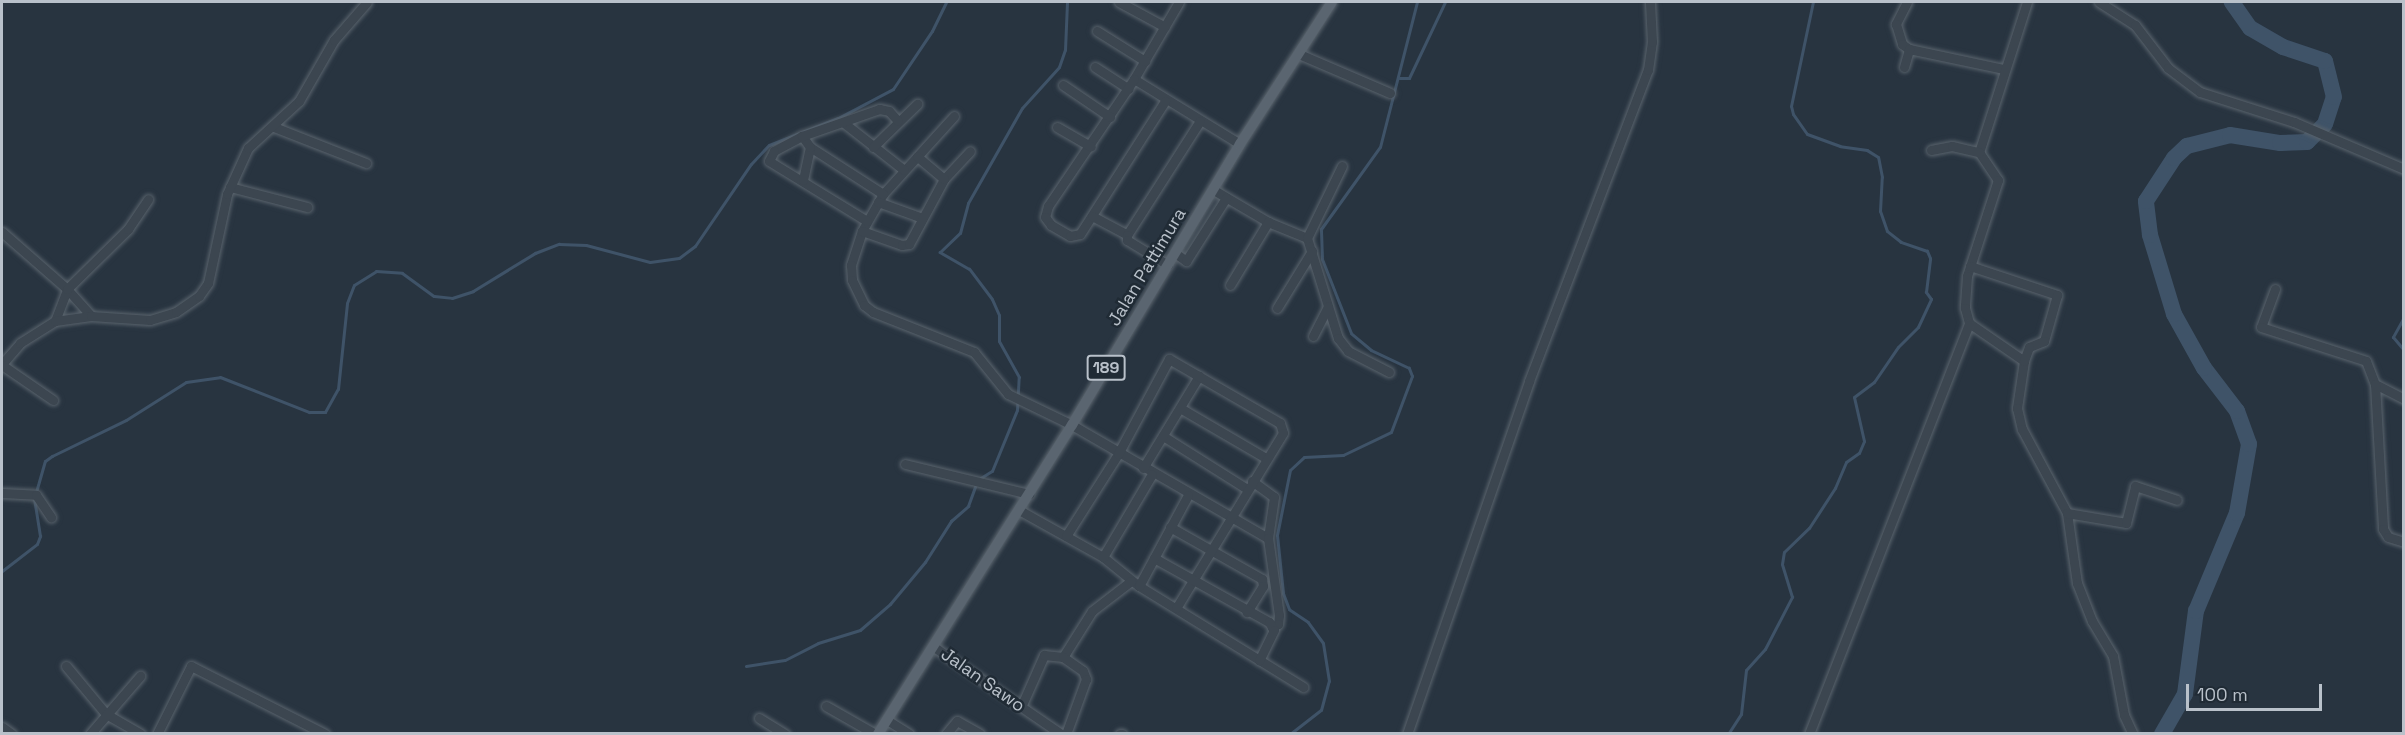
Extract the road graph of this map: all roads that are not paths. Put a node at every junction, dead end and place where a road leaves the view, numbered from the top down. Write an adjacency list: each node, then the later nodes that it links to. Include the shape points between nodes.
1 (367, 2): 28 (street, via 334,40 299,101)
2 (1119, 2): 9 (street)
3 (1179, 2): 9 (street)
4 (1332, 2): 12 (main road, Jalan Pattimura / 189)
5 (1650, 2): 132 (street, via 1652,42 1648,70 1529,381)
6 (1907, 2): 11 (street, via 1896,24 1902,44)
7 (2027, 2): 16 (street)
8 (2099, 2): 41 (street, via 2135,26 2182,81 2200,92 2294,122)
9 (1165, 27): 13 (street)
10 (1097, 31): 13 (street)
11 (1909, 49): 15 (street); 16 (street)
12 (1299, 54): 20 (street); 31 (main road, Jalan Pattimura / 189)
13 (1145, 61): 17 (street)
14 (1095, 67): 19 (street)
15 (1904, 67)
16 (2003, 69): 37 (street)
17 (1134, 80): 19 (street); 21 (street)
18 (1063, 85): 24 (street)
19 (1129, 89): 24 (street)
20 (1390, 93)
21 (1165, 101): 26 (street); 51 (street)
22 (918, 104): 25 (street)
23 (954, 116): 38 (street)
24 (1110, 117): 34 (street)
25 (898, 121): 27 (street, via 889,111 879,109); 33 (street)
26 (1200, 121): 31 (street); 57 (street)
27 (844, 123): 30 (street); 33 (street)
28 (274, 127): 39 (street); 45 (street, via 255,137)
29 (1056, 127): 34 (street)
30 (802, 136): 32 (street); 44 (street, via 768,158)
31 (1240, 144): 46 (main road, Jalan Pattimura / 189)
32 (810, 147): 44 (street); 47 (street)
33 (873, 147): 42 (street)
34 (1091, 147): 51 (street, via 1048,206 1045,217 1075,237)
35 (1936, 149): 37 (street, via 1952,147)
36 (970, 151): 43 (street)
37 (1979, 152): 62 (street, via 1998,180)
38 (917, 156): 42 (street); 43 (street)
39 (366, 163)
40 (1342, 166): 58 (street)
41 (2403, 169)
42 (904, 170): 47 (street)
43 (944, 179): 52 (street)
44 (803, 180): 53 (street)
45 (230, 187): 50 (street); 68 (street, via 208,283 199,296 164,318 125,321)
46 (1212, 189): 48 (street); 60 (main road, Jalan Pattimura / 189)
47 (881, 198): 52 (street); 53 (street)
48 (1226, 198): 54 (street); 60 (street, via 1186,261)
49 (148, 199): 64 (street, via 128,229)
50 (307, 207)
51 (1092, 216): 57 (street)
52 (920, 217): 55 (street, via 906,246)
53 (867, 221): 55 (street)
54 (1268, 222): 58 (street); 63 (street)
55 (862, 231): 80 (street, via 850,265 852,280 864,304 873,312 974,352 1008,394)
56 (2, 232): 64 (street)
57 (1127, 235): 61 (street, via 1128,240)
58 (1307, 238): 59 (street)
59 (1312, 251): 66 (street); 67 (street)
60 (1175, 253): 61 (main road, Jalan Pattimura / 189)
61 (1168, 265): 80 (main road, Jalan Pattimura / 189)
62 (1970, 266): 70 (street, via 1964,295); 72 (street, via 2058,295 2044,341 2029,347)
63 (1230, 285)
64 (67, 289): 68 (street); 69 (street)
65 (2275, 289): 76 (street, via 2260,327 2366,362)
66 (1328, 307): 71 (street); 74 (street, via 1343,345)
67 (1277, 309)
68 (91, 316): 69 (street)
69 (56, 321): 73 (street, via 20,343)
70 (1969, 323): 72 (street); 133 (street)
71 (1313, 336)
72 (2024, 361): 93 (street, via 2019,419 2040,467)
73 (2, 364): 78 (street)
74 (1389, 372)
75 (1199, 376): 79 (street); 82 (street, via 1167,360); 83 (street, via 1283,426 1283,433)
76 (2375, 384): 77 (street); 99 (street, via 2383,529 2388,537)
77 (2403, 399)
78 (53, 400)
79 (1180, 408): 81 (street); 83 (street)
80 (1072, 425): 82 (street); 89 (main road, Jalan Pattimura / 189)
81 (1163, 436): 85 (street); 87 (street)
82 (1118, 454): 85 (street); 97 (street)
83 (1266, 458): 87 (street)
84 (905, 464): 89 (street)
85 (1143, 468): 86 (street)
86 (1152, 474): 90 (street); 101 (street)
87 (1249, 485): 95 (street); 98 (street, via 1274,497)
88 (2, 493): 94 (street, via 36,495)
89 (1029, 494): 92 (main road, Jalan Pattimura / 189)
90 (1188, 495): 95 (street); 96 (street)
91 (2177, 500): 93 (street, via 2138,486 2131,492 2126,523)
92 (1019, 510): 97 (street); 108 (main road, Jalan Pattimura / 189)
93 (2067, 513): 134 (street, via 2077,583 2092,621 2113,656 2124,716)
94 (51, 517)
95 (1229, 518): 98 (street); 100 (street)
96 (1170, 526): 100 (street); 102 (street)
97 (1066, 536): 101 (street)
98 (1268, 538): 107 (street, via 1279,607 1278,624)
99 (2403, 542)
100 (1209, 549): 103 (street); 106 (street, via 1264,582)
101 (1103, 557): 104 (street)
102 (1154, 558): 103 (street); 104 (street)
103 (1191, 579): 105 (street); 106 (street)
104 (1135, 583): 105 (street); 109 (street, via 1092,612)
105 (1176, 608): 110 (street)
106 (1247, 612): 107 (street)
107 (1272, 627): 110 (street, via 1272,638)
108 (934, 647): 115 (street, Jalan Sawo); 118 (main road, Jalan Pattimura / 189)
109 (1063, 657): 115 (street, via 1044,655); 131 (street, via 1083,671 1086,679)
110 (1259, 661): 113 (street)
111 (66, 666): 116 (street)
112 (140, 676): 116 (street)
113 (1303, 687)
114 (826, 706): 126 (street)
115 (1021, 707): 130 (street, Jalan Sawo)
116 (106, 714): 121 (street); 122 (street)
117 (759, 718): 125 (street)
118 (887, 720): 126 (main road, Jalan Pattimura / 189); 127 (street)
119 (2, 727): 120 (street)
120 (11, 733)
121 (90, 734)
122 (141, 734)
123 (157, 734): 124 (street, via 191,666)
124 (325, 734)
125 (785, 734)
126 (877, 734)
127 (909, 734)
128 (946, 734): 129 (street, via 957,721)
129 (980, 734)
130 (1061, 734)
131 (1066, 734)
132 (1407, 734)
133 (1809, 734)
134 (2133, 734)

